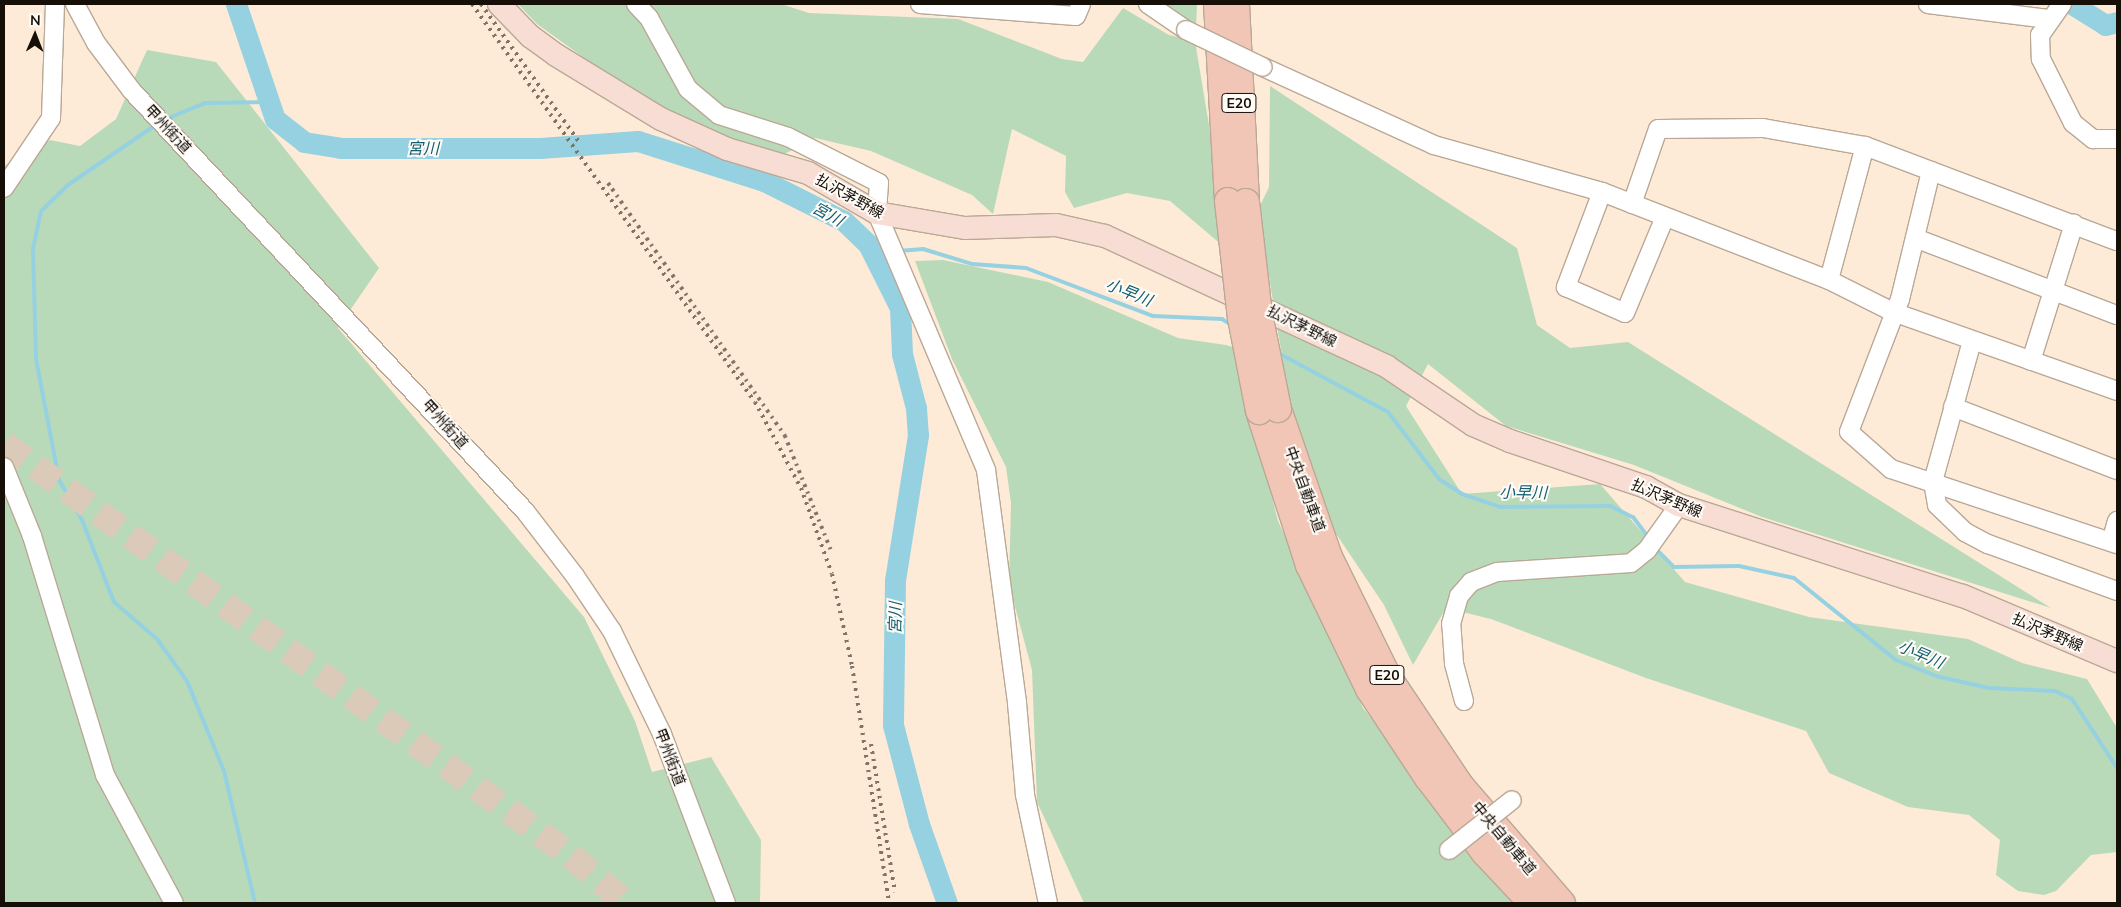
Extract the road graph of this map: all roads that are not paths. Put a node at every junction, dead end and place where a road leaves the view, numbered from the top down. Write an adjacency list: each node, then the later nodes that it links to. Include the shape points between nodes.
1 (55, 4): 17 (street, via 51,118)
2 (75, 4): 47 (street, 甲州街道, via 96,43 132,91 525,511 575,576 612,631 662,734)
3 (499, 4): 21 (main road, 払沢茅野線, via 550,50 661,119 727,150 808,173)
4 (636, 4): 21 (street, via 649,18 688,89 719,114 788,137 812,153 874,177 880,201)
5 (920, 4): 12 (street)
6 (1081, 4): 12 (street, via 1076,16)
7 (1148, 4): 18 (street, bridge, via 1186,30 1434,145)
8 (1217, 4): 19 (highway, 中央自動車道 / E20)
9 (1236, 4): 19 (highway, 中央自動車道 / E20)
10 (1928, 4): 13 (street)
11 (2062, 4): 13 (street)
12 (979, 6)
13 (2048, 19): 14 (street, via 2037,46 2073,123 2093,139)
14 (2117, 139)
15 (1865, 146): 16 (street); 20 (street, via 1763,128 1658,129); 26 (street)
16 (1931, 171): 23 (street); 24 (street)
17 (4, 188)
18 (1602, 192): 20 (street); 22 (street, via 1566,287 1625,313)
19 (1237, 201): 34 (highway, 中央自動車道 / E20, bridge, via 1258,314)
20 (1632, 204): 22 (street)
21 (877, 213): 38 (main road, 払沢茅野線, via 964,228 1056,225 1105,236 1386,366 1472,425 1646,487); 48 (street, via 986,470 1017,704 1025,795)
22 (1665, 216): 26 (street)
23 (2074, 224): 25 (street); 27 (street)
24 (1915, 238): 27 (street); 28 (street)
25 (2117, 240)
26 (1829, 280): 28 (street)
27 (2052, 290): 29 (street); 31 (street)
28 (1892, 312): 30 (street); 37 (street, via 1849,432 1884,465)
29 (2117, 315)
30 (1972, 341): 31 (street); 33 (street)
31 (2031, 361): 32 (street)
32 (2117, 391)
33 (1953, 407): 36 (street); 37 (street)
34 (1269, 410): 49 (highway, 中央自動車道 / E20, via 1309,565 1369,688 1428,778 1484,853); 50 (highway, 中央自動車道 / E20, via 1329,556 1388,677 1460,785)
35 (4, 467): 46 (street, via 32,536 105,775)
36 (2117, 470)
37 (1933, 482): 40 (street); 41 (street, via 1937,505 1965,532)
38 (1679, 505): 42 (main road, 払沢茅野線, via 1964,596); 43 (street, via 1652,544 1631,563 1497,572 1471,582 1459,596 1451,624 1454,663)
39 (2117, 521): 40 (street)
40 (2114, 543)
41 (2117, 591)
42 (2117, 661)
43 (1464, 701)
44 (1512, 800): 45 (street, bridge)
45 (1446, 853)
46 (174, 903)
47 (726, 903)
48 (1048, 903)
49 (1532, 903)
50 (1562, 903)

